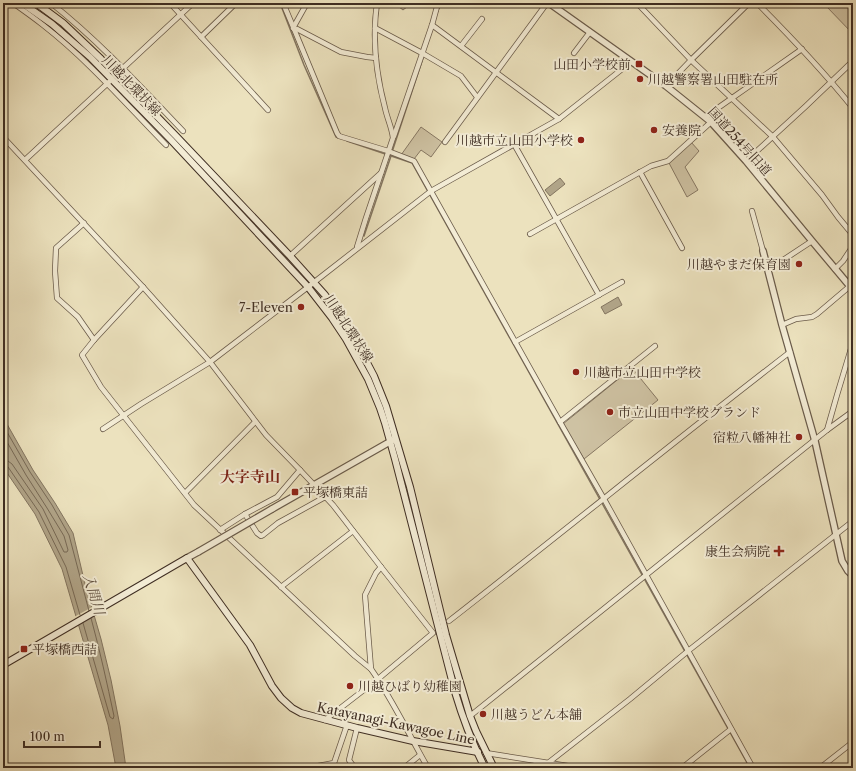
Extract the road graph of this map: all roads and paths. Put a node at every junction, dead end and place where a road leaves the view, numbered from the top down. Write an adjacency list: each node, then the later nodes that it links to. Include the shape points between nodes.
1 (13, 3): 34 (street, via 43,25)
2 (22, 3): 72 (main road, 川越北環状線, via 52,24 90,57)
3 (36, 3): 66 (main road, 川越北環状線, via 63,23 101,59)
4 (51, 3): 31 (street)
5 (170, 3): 16 (street)
6 (193, 3): 16 (street)
7 (236, 3): 22 (street)
8 (283, 3): 19 (street)
9 (306, 3): 19 (street)
10 (377, 3): 20 (street)
11 (438, 3): 18 (street)
12 (548, 3): 21 (street, 国道254号旧道); 32 (street)
13 (637, 3): 28 (street)
14 (750, 3): 28 (street)
15 (757, 3): 24 (street)
16 (181, 15): 22 (street); 31 (street)
17 (482, 19): 23 (street)
18 (432, 25): 23 (street); 25 (street)
19 (294, 28): 27 (street, via 341,52); 50 (street, via 339,136)
20 (375, 28): 25 (street); 27 (street)
21 (590, 32): 26 (street); 30 (street, 国道254号旧道)
22 (201, 37): 39 (street)
23 (460, 46): 32 (street)
24 (802, 49): 33 (street); 37 (street)
25 (422, 53): 36 (street, via 461,76); 46 (street)
26 (574, 53)
27 (376, 58): 46 (street)
28 (691, 60): 35 (street); 37 (street)
29 (853, 61): 33 (street)
30 (631, 62): 35 (street, 国道254号旧道); 41 (street)
31 (122, 69): 43 (street)
32 (495, 72): 36 (street); 41 (street)
33 (832, 81): 38 (street); 45 (street)
34 (108, 83): 49 (street); 51 (street)
35 (666, 86): 40 (street, 国道254号旧道)
36 (477, 97): 47 (street)
37 (732, 98): 40 (street); 45 (street)
38 (853, 108)
39 (268, 110)
40 (705, 117): 42 (street, 国道254号旧道)
41 (559, 119): 48 (street)
42 (711, 122): 52 (street, 国道254号旧道); 53 (street, via 668,161)
43 (182, 131)
44 (3, 136): 51 (street)
45 (773, 137): 52 (street); 60 (street)
46 (393, 138): 50 (street)
47 (445, 142)
48 (514, 144): 55 (street); 57 (street)
49 (166, 145)
50 (389, 153): 54 (street); 55 (street, via 414,161)
51 (25, 160): 58 (street)
52 (746, 161): 61 (street, 国道254号旧道)
53 (640, 172): 57 (street); 64 (street)
54 (381, 173): 63 (street); 66 (street)
55 (430, 191): 63 (street); 77 (street)
56 (752, 211): 65 (street)
57 (556, 220): 59 (street); 74 (street)
58 (84, 223): 71 (street); 76 (street, via 56,248 57,298 78,317)
59 (530, 234)
60 (853, 235)
61 (812, 241): 67 (street, 国道254号旧道); 68 (street)
62 (853, 246): 67 (street)
63 (357, 248): 69 (street)
64 (682, 248)
65 (763, 251): 68 (street)
66 (290, 256): 69 (main road, 川越北環状線)
67 (835, 269): 73 (street, 国道254号旧道)
68 (768, 270): 75 (street)
69 (314, 282): 72 (street); 88 (main road, 川越北環状線, via 333,306 362,352 380,388)
70 (622, 282): 74 (street)
71 (143, 287): 76 (street); 81 (street)
72 (308, 287): 81 (street); 89 (main road, 川越北環状線, via 346,339 368,378)
73 (851, 288): 75 (street, via 812,318 796,319)
74 (599, 295): 77 (street)
75 (782, 325): 80 (street)
76 (94, 340): 83 (street, via 82,355 101,387)
77 (515, 342): 85 (street)
78 (853, 342): 87 (street)
79 (655, 346): 85 (street)
80 (790, 352): 90 (street); 95 (street)
81 (210, 362): 83 (street); 84 (street)
82 (853, 411): 87 (street)
83 (124, 416): 86 (street); 93 (street)
84 (256, 422): 91 (street, via 275,446); 93 (street)
85 (560, 422): 95 (street)
86 (103, 429)
87 (827, 430): 90 (street)
88 (396, 438): 89 (street); 111 (main road, 川越北環状線, via 446,635)
89 (390, 441): 92 (street); 118 (main road, 川越北環状線, via 455,692)
90 (815, 441): 100 (street); 103 (street)
91 (300, 470): 92 (street); 96 (street, via 277,497)
92 (314, 485): 94 (street); 101 (street, bridge)
93 (184, 494): 98 (street)
94 (325, 497): 96 (street, via 278,523 261,536 257,534); 99 (street)
95 (604, 499): 103 (street); 106 (street)
96 (245, 514): 98 (street)
97 (853, 521): 100 (street)
98 (220, 530): 105 (street)
99 (353, 531): 102 (street); 105 (street)
100 (836, 534): 104 (street, via 842,561); 107 (street)
101 (187, 558): 108 (main road); 112 (main road, Katayanagi-Kawagoe Line, via 250,645 281,698 301,713)
102 (381, 567): 109 (street, via 365,595); 110 (street, via 433,634)
103 (646, 575): 107 (street); 111 (street)
104 (853, 576)
105 (281, 587): 109 (street)
106 (449, 622)
107 (688, 651): 115 (street); 122 (street)
108 (3, 665)
109 (371, 669): 110 (street)
110 (378, 679): 112 (street); 116 (street)
111 (470, 716): 119 (main road, 川越北環状線)
112 (325, 720): 113 (main road, Katayanagi-Kawagoe Line)
113 (347, 725): 114 (main road, Katayanagi-Kawagoe Line); 123 (street, via 334,763)
114 (357, 728): 116 (main road, Katayanagi-Kawagoe Line); 124 (street, via 348,760)
115 (731, 729): 131 (street); 132 (street)
116 (413, 741): 118 (main road, Katayanagi-Kawagoe Line); 120 (street)
117 (853, 742): 133 (street)
118 (477, 752): 119 (main road, Katayanagi-Kawagoe Line); 127 (main road, 川越北環状線)
119 (486, 753): 121 (street); 128 (main road, 川越北環状線)
120 (420, 755): 125 (street); 126 (street)
121 (536, 762): 122 (street); 129 (street)
122 (548, 763): 130 (street)
123 (317, 768)
124 (353, 768)
125 (404, 768)
126 (428, 768)
127 (485, 768)
128 (494, 768)
129 (541, 768)
130 (581, 768)
131 (682, 768)
132 (753, 768)
133 (820, 768)

